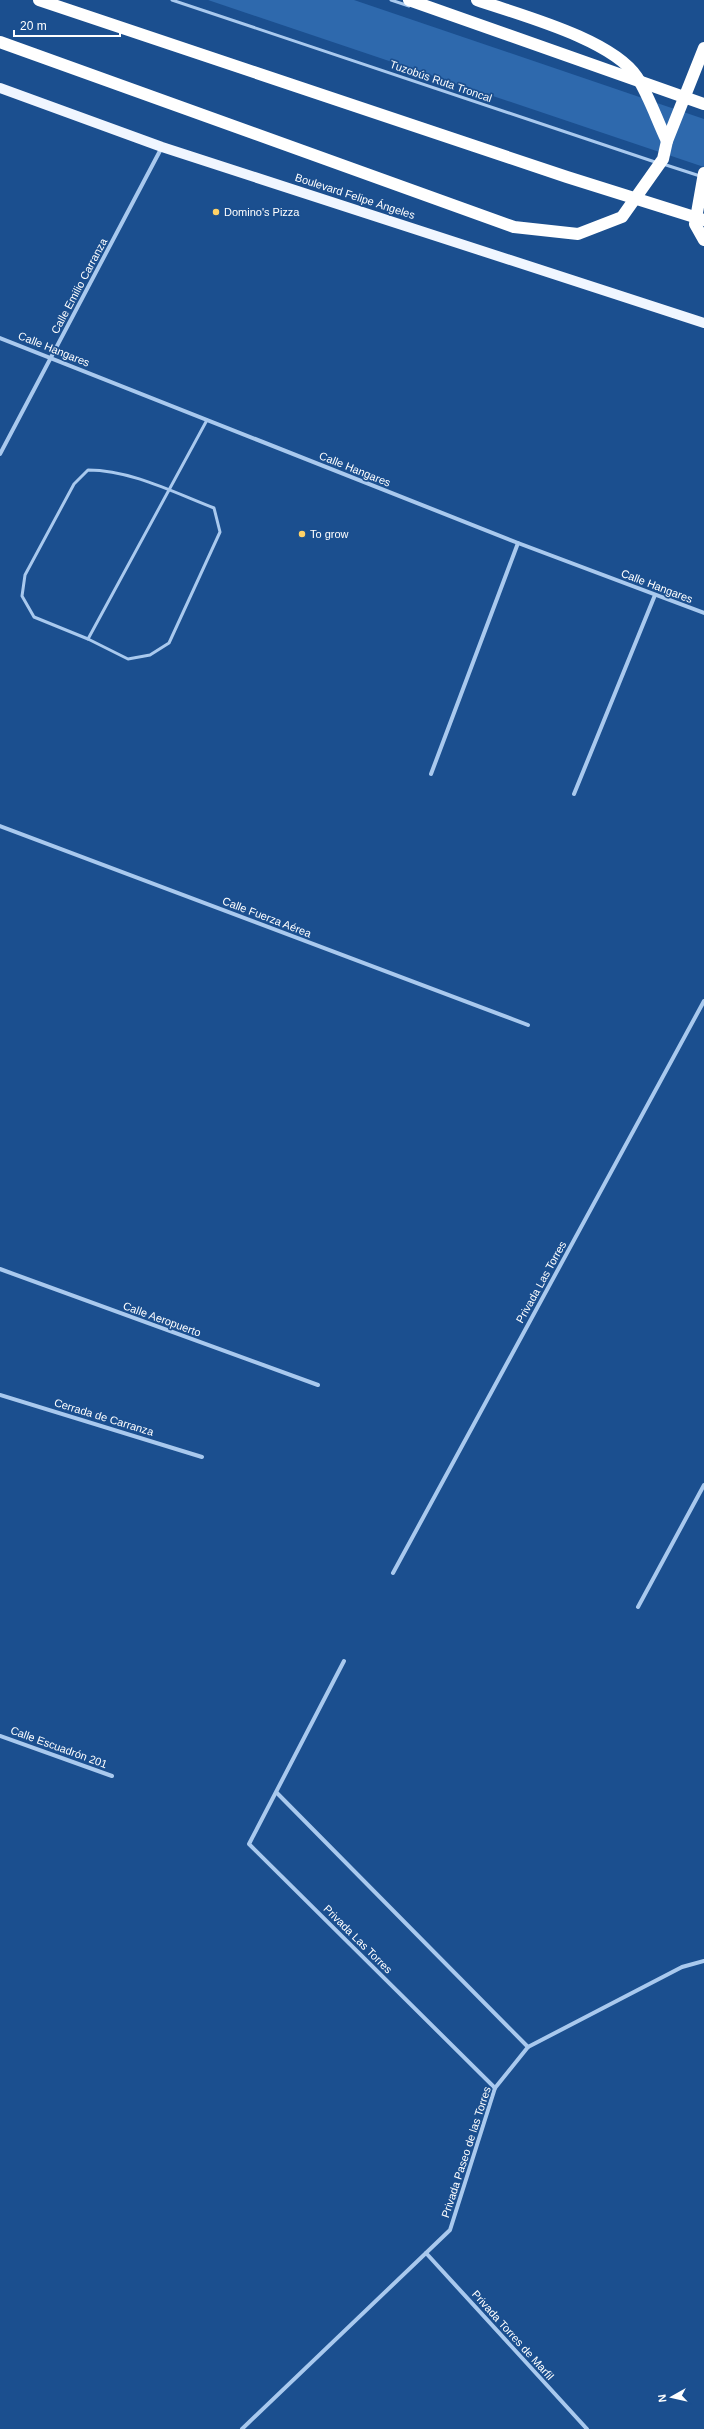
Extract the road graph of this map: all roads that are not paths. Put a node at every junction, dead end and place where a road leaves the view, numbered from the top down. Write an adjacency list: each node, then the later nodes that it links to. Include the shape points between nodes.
1 (39, 0): 16 (highway, via 567,177)
2 (172, 0): 15 (lane, Tuzobús Ruta Troncal)
3 (391, 0): 5 (lane)
4 (477, 0): 12 (highway, bridge, via 565,32 615,54 637,77)
5 (411, 4): 10 (highway)
6 (488, 33): 11 (lane)
7 (0, 42): 12 (highway, bridge, via 514,227 578,234 622,217 663,159)
8 (704, 48): 12 (highway, bridge)
9 (0, 88): 13 (main road, Boulevard Felipe Ángeles)
10 (704, 104)
11 (704, 107)
12 (667, 141)
13 (162, 147): 18 (main road, Boulevard Felipe Ángeles); 20 (street, Calle Emilio Carranza)
14 (704, 172): 17 (highway, bridge, via 695,224)
15 (704, 177)
16 (704, 220)
17 (704, 240)
18 (704, 323)
19 (0, 338): 20 (street, Calle Hangares)
20 (51, 358): 21 (street, Calle Hangares); 22 (street, Calle Emilio Carranza)
21 (207, 420): 23 (lane); 24 (street, Calle Hangares)
22 (0, 454)
23 (169, 490): 27 (lane); 27 (lane, via 214,508 220,532 169,643 150,655 128,659); 27 (lane, via 107,470 88,470 74,484 25,575 22,596 34,617)
24 (518, 543): 25 (street, Calle Hangares); 28 (street)
25 (655, 595): 26 (street, Calle Hangares); 29 (street)
26 (704, 613)
27 (88, 639)
28 (431, 774)
29 (574, 794)
30 (0, 826): 32 (street, Calle Fuerza Aérea)
31 (704, 1001): 38 (street, Privada Las Torres)
32 (528, 1025)
33 (0, 1269): 34 (street, Calle Aeropuerto)
34 (318, 1385)
35 (0, 1395): 36 (street, Cerrada de Carranza)
36 (202, 1457)
37 (704, 1485): 39 (street)
38 (393, 1573)
39 (638, 1607)
40 (344, 1661): 43 (street, Privada Las Torres)
41 (0, 1736): 42 (street, Calle Escuadrón 201)
42 (112, 1776)
43 (277, 1793): 45 (street); 46 (street, Privada Las Torres, via 250,1844)
44 (704, 1961): 45 (street, Privada Paseo de las Torres, via 682,1967)
45 (528, 2047): 46 (street, Privada Paseo de las Torres)
46 (495, 2088): 47 (street, Privada Paseo de las Torres, via 450,2230)
47 (426, 2253): 48 (street, Privada Paseo de las Torres); 49 (street, Privada Torres de Marfil)
48 (242, 2429)
49 (587, 2429)

